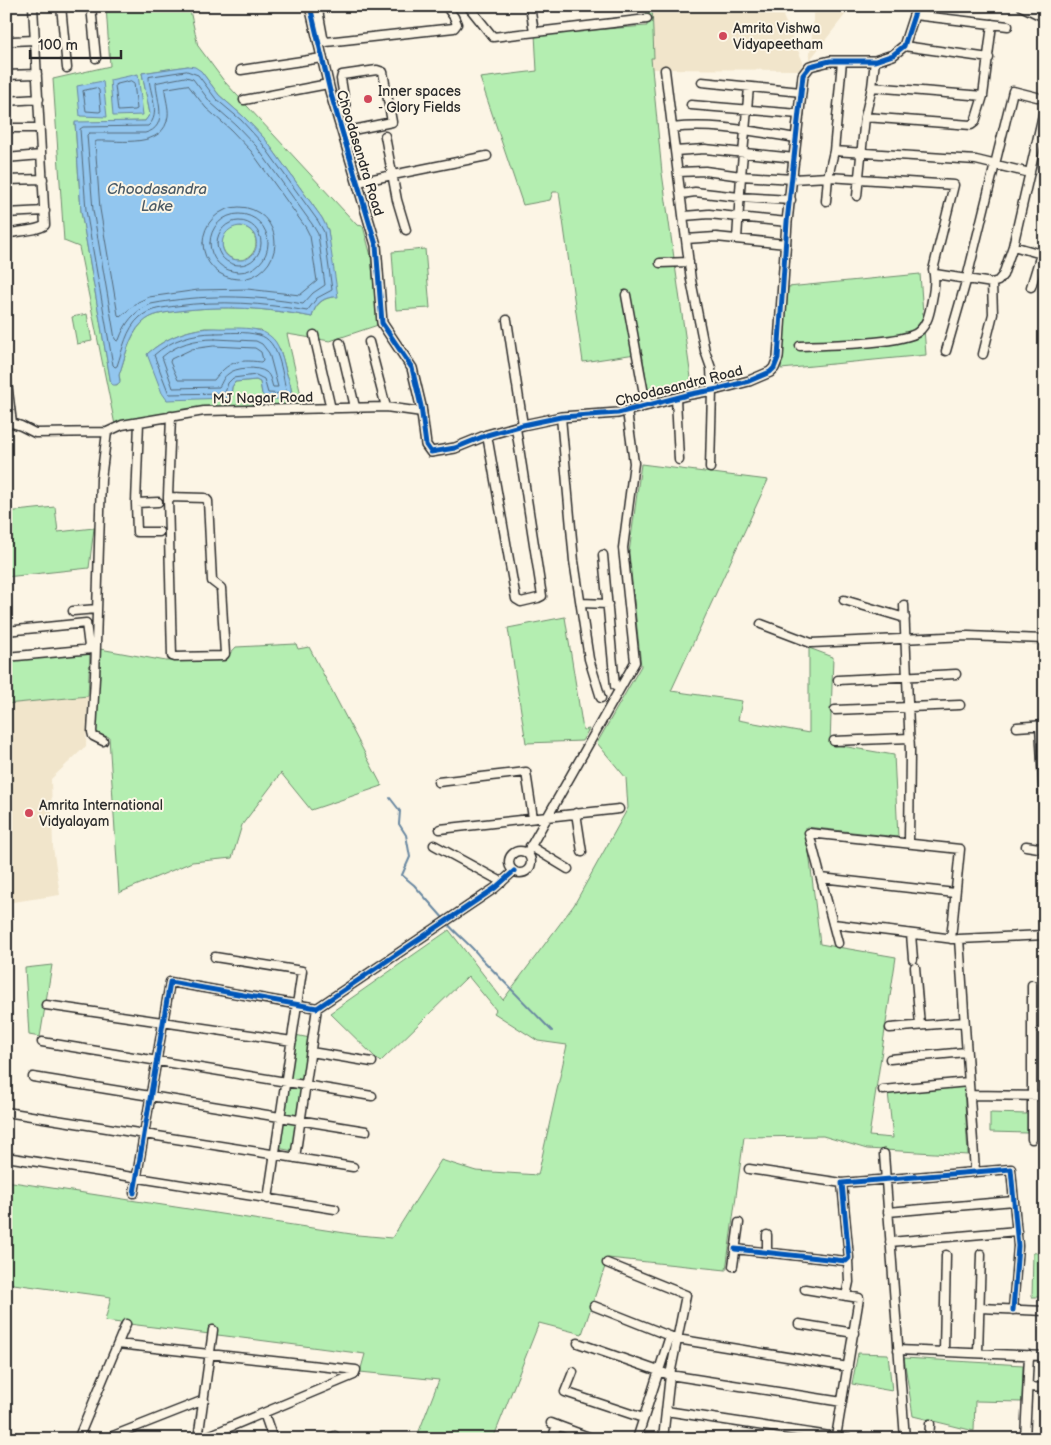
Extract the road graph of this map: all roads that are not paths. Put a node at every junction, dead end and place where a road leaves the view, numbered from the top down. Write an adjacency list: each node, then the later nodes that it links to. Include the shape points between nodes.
1 (33, 6): 15 (street)
2 (62, 6): 23 (street)
3 (91, 6): 18 (street)
4 (446, 6): 8 (street, via 457,24 454,28 326,42)
5 (469, 6): 14 (street, via 493,37)
6 (530, 6): 14 (street)
7 (1022, 6): 10 (street)
8 (314, 8): 19 (street, Choodasandra Road)
9 (916, 10): 12 (street); 17 (street)
10 (1045, 17)
11 (647, 19): 14 (street)
12 (992, 24): 13 (street); 20 (street)
13 (1008, 26)
14 (534, 32)
15 (35, 40): 16 (street); 26 (street)
16 (12, 41)
17 (904, 46): 20 (street); 22 (street, Choodasandra Road, via 894,55)
18 (96, 58)
19 (322, 58): 24 (street); 29 (street, Choodasandra Road)
20 (989, 58): 33 (street)
21 (842, 61): 22 (street, Choodasandra Road); 32 (street, Choodasandra Road, via 830,60 810,66 803,75); 52 (street)
22 (875, 61): 30 (street)
23 (67, 68)
24 (241, 70)
25 (665, 70): 46 (street)
26 (38, 74): 27 (street); 35 (street)
27 (6, 76)
28 (702, 82): 31 (street)
29 (328, 84): 37 (street); 41 (street, Choodasandra Road)
30 (872, 86): 33 (street); 43 (street)
31 (750, 87): 32 (street); 40 (street)
32 (801, 92): 42 (street, Choodasandra Road)
33 (983, 96): 43 (street, via 976,122 971,125)
34 (1037, 97): 59 (street, via 1013,91)
35 (39, 99): 36 (street); 45 (street)
36 (6, 100)
37 (244, 100)
38 (692, 105): 40 (street)
39 (1045, 106): 61 (street)
40 (747, 110): 42 (street); 47 (street)
41 (337, 113): 48 (street, Choodasandra Road); 48 (street, via 346,109 342,75 383,72 392,122)
42 (799, 114): 50 (street, Choodasandra Road)
43 (865, 117): 54 (street)
44 (6, 128): 45 (street)
45 (40, 128): 55 (street)
46 (672, 128): 47 (street, via 699,126); 51 (street)
47 (745, 130): 50 (street); 53 (street)
48 (346, 132): 69 (street, Choodasandra Road)
49 (385, 136): 62 (street)
50 (797, 138): 58 (street, Choodasandra Road)
51 (675, 150): 53 (street, via 694,148); 60 (street)
52 (834, 151): 54 (street); 64 (street)
53 (743, 152): 58 (street); 63 (street)
54 (860, 152): 59 (street); 65 (street)
55 (41, 155): 57 (street); 66 (street)
56 (488, 156): 62 (street)
57 (6, 158)
58 (795, 158): 67 (street, Choodasandra Road)
59 (995, 164): 61 (street); 90 (street)
60 (678, 172): 63 (street, via 705,171); 70 (street)
61 (1030, 173): 85 (street)
62 (392, 175): 69 (street); 80 (street)
63 (741, 176): 67 (street); 72 (street)
64 (828, 177): 65 (street); 67 (street); 74 (street)
65 (858, 178): 71 (street); 89 (street, via 954,185)
66 (43, 179): 68 (street); 75 (street)
67 (793, 179): 73 (street, Choodasandra Road)
68 (6, 180)
69 (358, 182): 109 (street, Choodasandra Road, via 376,245 382,324 412,368)
70 (681, 194): 72 (street, via 707,193); 77 (street)
71 (857, 196)
72 (739, 198): 73 (street); 78 (street)
73 (791, 200): 79 (street, Choodasandra Road)
74 (826, 201)
75 (45, 211): 76 (street); 81 (street, via 42,228)
76 (6, 213)
77 (684, 216): 78 (street); 82 (street)
78 (738, 217): 79 (street); 83 (street)
79 (788, 222): 84 (street, Choodasandra Road)
80 (406, 230)
81 (6, 234)
82 (686, 239): 83 (street); 87 (street)
83 (737, 239): 84 (street)
84 (786, 244): 102 (street, Choodasandra Road, via 778,358 774,368 749,381)
85 (1013, 246): 86 (street); 91 (street, via 1003,275)
86 (1043, 254): 92 (street)
87 (689, 262): 88 (street); 102 (street, via 700,328 711,368)
88 (660, 263)
89 (935, 274): 90 (street); 98 (street, via 929,318 918,332 895,340)
90 (967, 278): 91 (street); 99 (street)
91 (992, 283): 100 (street, via 992,314)
92 (1031, 287)
93 (626, 296): 104 (street, via 644,394)
94 (507, 320): 114 (street)
95 (314, 336): 107 (street)
96 (368, 342): 106 (street)
97 (340, 343): 105 (street)
98 (800, 346)
99 (946, 351)
100 (982, 354)
101 (6, 374): 113 (street)
102 (712, 390): 103 (street, Choodasandra Road); 118 (street)
103 (676, 398): 104 (street, Choodasandra Road); 117 (street)
104 (649, 405): 108 (street, Choodasandra Road)
105 (355, 407): 106 (street, MJ Nagar Road); 107 (street, MJ Nagar Road)
106 (386, 407): 109 (street, MJ Nagar Road)
107 (331, 409): 110 (street, MJ Nagar Road, via 204,411)
108 (627, 411): 111 (street, Choodasandra Road); 153 (street, via 634,463 623,548 635,662)
109 (422, 412): 116 (street, Choodasandra Road, via 426,445 431,452 455,448)
110 (171, 416): 112 (street, MJ Nagar Road); 119 (street)
111 (561, 417): 114 (street, Choodasandra Road); 125 (street, via 574,561)
112 (140, 422): 115 (street, MJ Nagar Road); 121 (street)
113 (9, 424): 115 (street, MJ Nagar Road, via 35,433)
114 (519, 426): 116 (street, Choodasandra Road); 116 (street, via 542,596 538,598 521,602 516,599)
115 (107, 432): 128 (street, via 101,479)
116 (487, 435)
117 (679, 460)
118 (710, 468)
119 (168, 497): 119 (street, via 172,656 223,656 226,654 221,588 212,581 208,501 205,498)
120 (158, 502): 121 (street)
121 (136, 503): 122 (street, via 137,532)
122 (159, 532)
123 (603, 555): 126 (street)
124 (844, 600): 130 (street)
125 (582, 603): 126 (street); 141 (street, via 589,659)
126 (608, 604): 140 (street)
127 (904, 605): 130 (street)
128 (96, 609): 129 (street); 135 (street)
129 (73, 611)
130 (905, 618): 133 (street)
131 (761, 624): 133 (street, via 811,643)
132 (6, 631): 135 (street, via 86,624)
133 (906, 639): 134 (street, via 968,636); 138 (street)
134 (1045, 639)
135 (92, 648): 136 (street); 148 (street, via 95,678 92,732)
136 (6, 657)
137 (956, 674): 138 (street)
138 (907, 677): 139 (street); 143 (street)
139 (838, 680)
140 (615, 686)
141 (601, 698)
142 (960, 705): 143 (street)
143 (908, 707): 144 (street); 147 (street)
144 (835, 710)
145 (1043, 725): 146 (street); 155 (street)
146 (1017, 726)
147 (910, 738): 149 (street); 157 (street)
148 (103, 741)
149 (834, 741)
150 (438, 782): 154 (street, via 526,772)
151 (619, 809): 152 (street)
152 (576, 814): 153 (street); 162 (street)
153 (547, 817): 154 (street); 161 (street)
154 (533, 818): 156 (street)
155 (1045, 821)
156 (440, 829)
157 (909, 843): 165 (street, via 810,833); 167 (street, via 960,849)
158 (434, 845): 166 (street)
159 (1026, 846): 160 (street)
160 (1045, 849)
161 (529, 850): 163 (street); 164 (street, via 529,869); 164 (street, via 510,856 509,866)
162 (582, 852)
163 (568, 868)
164 (514, 872): 166 (street)
165 (821, 878): 167 (street); 168 (street)
166 (502, 882): 177 (street)
167 (956, 893): 171 (street)
168 (833, 924): 169 (street); 172 (street)
169 (911, 934): 171 (street); 180 (street)
170 (1045, 935): 171 (street)
171 (955, 939): 179 (street)
172 (838, 943)
173 (215, 957): 176 (street, via 302,971)
174 (1032, 985): 197 (street)
175 (46, 1005): 178 (street)
176 (297, 1005): 177 (street); 178 (street, via 170,982); 182 (street)
177 (317, 1008): 184 (street)
178 (163, 1022): 182 (street); 187 (street)
179 (964, 1022): 180 (street); 185 (street)
180 (920, 1025): 181 (street)
181 (890, 1028)
182 (292, 1041): 190 (street)
183 (42, 1042): 187 (street)
184 (311, 1052): 188 (street); 192 (street)
185 (966, 1052): 186 (street); 191 (street)
186 (890, 1059)
187 (157, 1061): 190 (street); 195 (street)
188 (372, 1062)
189 (33, 1077): 195 (street)
190 (286, 1082): 192 (street); 200 (street)
191 (968, 1082): 193 (street); 194 (street)
192 (306, 1085): 196 (street); 201 (street)
193 (883, 1090)
194 (969, 1095): 197 (street); 211 (street)
195 (151, 1096): 200 (street); 203 (street)
196 (372, 1096)
197 (1032, 1096): 198 (street); 204 (street)
198 (1045, 1096)
199 (6, 1112): 203 (street)
200 (280, 1117): 201 (street); 206 (street)
201 (300, 1120): 202 (street); 208 (street)
202 (366, 1131)
203 (144, 1134): 206 (street); 212 (street)
204 (1032, 1139)
205 (884, 1154): 213 (street)
206 (274, 1155): 208 (street); 216 (street)
207 (6, 1157): 212 (street)
208 (295, 1158): 209 (street)
209 (353, 1167)
210 (749, 1169): 214 (street)
211 (975, 1171): 213 (street); 217 (street, via 1011,1169)
212 (137, 1178): 215 (street); 216 (street)
213 (886, 1179): 214 (street); 219 (street)
214 (842, 1183): 228 (street)
215 (134, 1193)
216 (268, 1198): 218 (street)
217 (1014, 1201): 219 (street); 221 (street)
218 (335, 1209)
219 (888, 1212): 223 (street)
220 (739, 1223): 224 (street)
221 (1017, 1231): 223 (street); 235 (street)
222 (768, 1235): 225 (street)
223 (890, 1242): 244 (street)
224 (735, 1249): 225 (street); 230 (street)
225 (767, 1252): 228 (street)
226 (981, 1254): 234 (street)
227 (946, 1255): 245 (street)
228 (848, 1260): 232 (street)
229 (607, 1263): 241 (street, via 686,1295)
230 (733, 1266)
231 (804, 1289): 232 (street)
232 (846, 1296): 240 (street, via 859,1298)
233 (594, 1306): 241 (street)
234 (980, 1308): 235 (street); 246 (street)
235 (1013, 1310): 236 (street)
236 (1045, 1311)
237 (126, 1324): 243 (street)
238 (799, 1324): 240 (street)
239 (213, 1330): 247 (street)
240 (854, 1332): 250 (street)
241 (674, 1338): 250 (street); 251 (street); 253 (street)
242 (578, 1343): 251 (street)
243 (118, 1344): 247 (street); 263 (street)
244 (898, 1350): 245 (street); 272 (street)
245 (944, 1351): 246 (street)
246 (978, 1353): 248 (street)
247 (210, 1354): 256 (street); 259 (street, via 356,1370 354,1375)
248 (1029, 1355): 249 (street); 254 (street)
249 (1045, 1356)
250 (848, 1367): 257 (street)
251 (659, 1371): 253 (street); 260 (street)
252 (573, 1372): 260 (street, via 565,1392)
253 (670, 1375): 257 (street); 258 (street)
254 (1028, 1387): 255 (street); 274 (street)
255 (1045, 1388)
256 (204, 1400): 264 (street); 265 (street)
257 (842, 1402): 262 (street)
258 (666, 1411): 262 (street); 270 (street)
259 (264, 1413): 265 (street); 266 (street)
260 (643, 1418): 269 (street)
261 (930, 1424): 273 (street)
262 (836, 1438): 271 (street)
263 (78, 1439)
264 (105, 1439)
265 (200, 1439)
266 (273, 1439)
267 (552, 1439): 268 (street, via 554,1424)
268 (594, 1439)
269 (637, 1439)
270 (663, 1439)
271 (849, 1439)
272 (905, 1439)
273 (929, 1439)
274 (1025, 1439)

